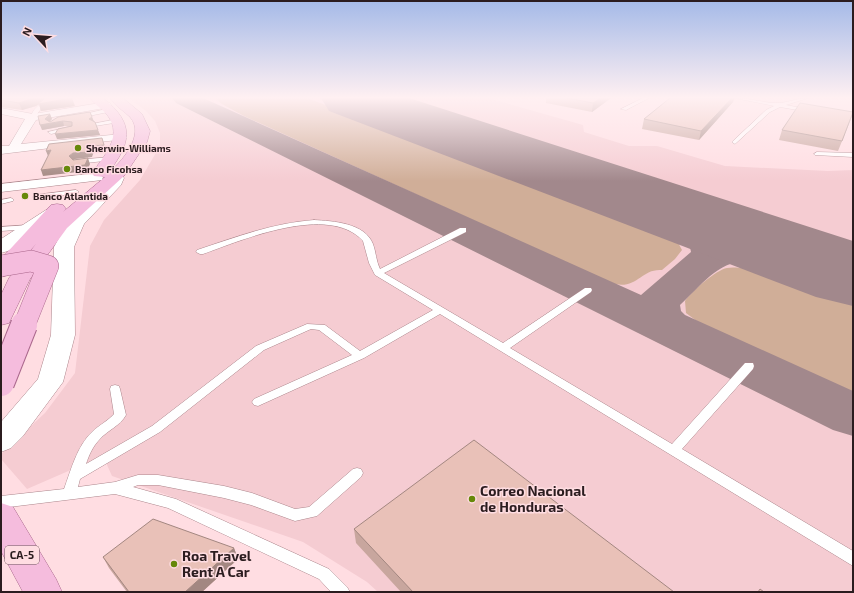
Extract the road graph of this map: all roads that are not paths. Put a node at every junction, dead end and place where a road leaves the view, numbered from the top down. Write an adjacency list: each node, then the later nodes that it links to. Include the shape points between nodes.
1 (26, 126): 9 (street)
2 (117, 126): 6 (main road)
3 (141, 126): 14 (main road, via 143,131 140,142)
4 (752, 126): 7 (lane)
5 (71, 129): 8 (lane, via 51,130)
6 (121, 137): 8 (street); 14 (main road)
7 (735, 142)
8 (50, 144): 9 (street)
9 (13, 148): 10 (street)
10 (1, 150)
11 (817, 154): 12 (lane)
12 (853, 155)
13 (75, 162): 14 (lane)
14 (109, 170): 15 (street); 16 (main road); 28 (main road, via 61,224 20,278); 35 (main road, via 113,184 76,222 64,247 63,334 50,382)
15 (1, 188)
16 (76, 192): 17 (lane); 20 (main road)
17 (35, 198)
18 (11, 200): 19 (lane)
19 (1, 202)
20 (52, 214): 22 (main road); 24 (main road)
21 (463, 230): 25 (lane)
22 (2, 246): 32 (main road, bridge, via 29,261 48,266)
23 (200, 252): 25 (lane, via 285,226 325,221 359,233 368,242 372,261)
24 (1, 271)
25 (378, 273): 27 (lane)
26 (588, 290): 29 (lane)
27 (440, 310): 29 (lane); 30 (lane, via 402,335)
28 (1, 318)
29 (503, 348): 36 (lane)
30 (360, 356): 34 (lane); 38 (lane, via 322,327 310,326 260,348 156,430)
31 (749, 366): 36 (lane)
32 (1, 383)
33 (115, 389): 38 (lane, via 120,414 95,436)
34 (258, 402)
35 (1, 440)
36 (674, 451): 43 (lane)
37 (357, 474): 39 (lane, via 312,512 295,515 252,499 158,480 138,480)
38 (76, 476): 40 (lane)
39 (115, 488): 40 (lane); 45 (lane, via 171,503 232,530 324,574)
40 (69, 493): 41 (lane)
41 (1, 502)
42 (1, 518): 44 (main road, CA-5)
43 (853, 559)
44 (43, 592)
45 (342, 592)

